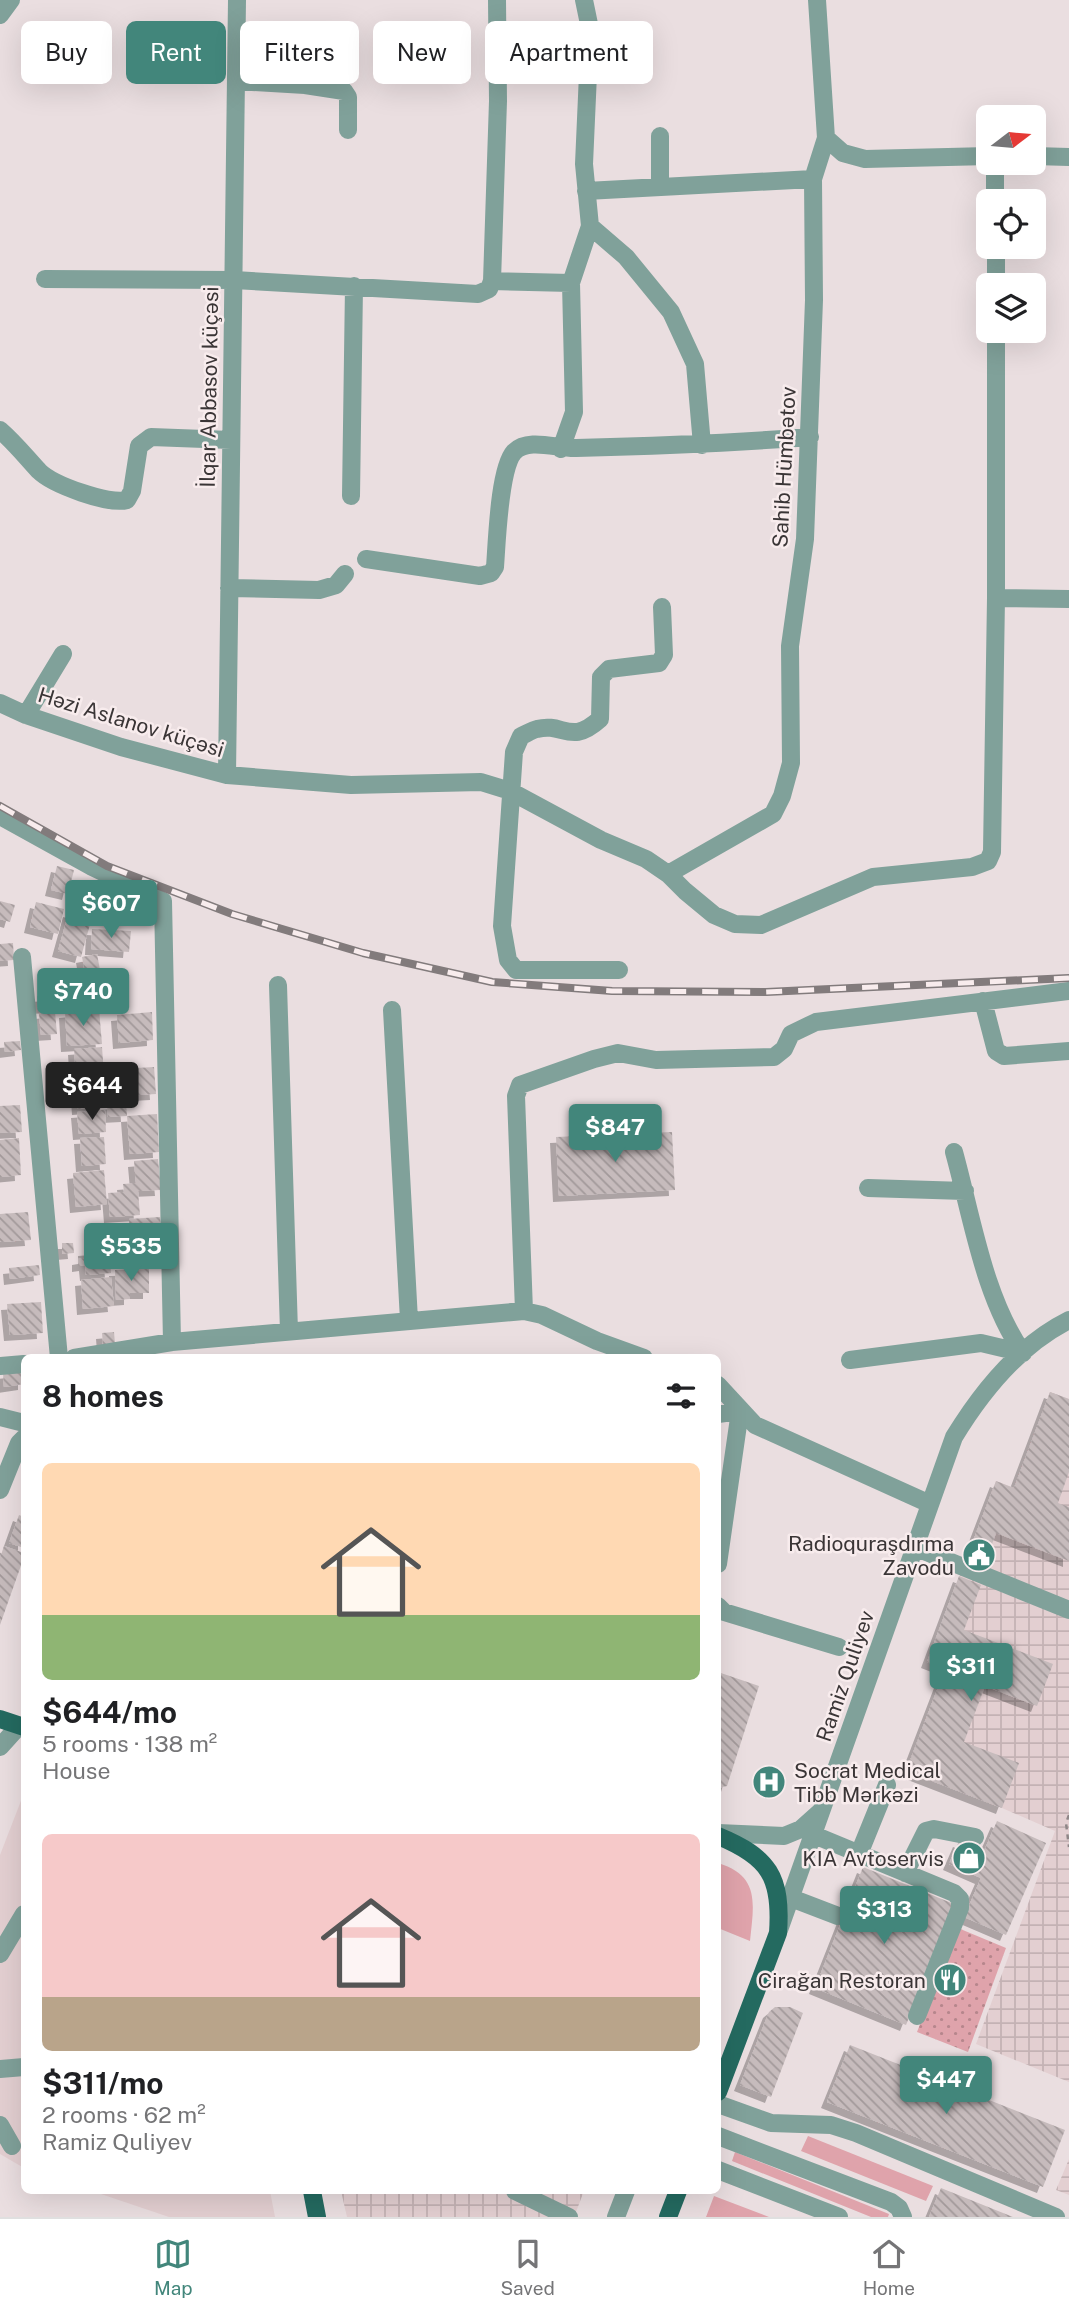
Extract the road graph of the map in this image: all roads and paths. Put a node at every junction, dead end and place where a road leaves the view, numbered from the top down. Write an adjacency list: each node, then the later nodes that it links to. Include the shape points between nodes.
1 (11, 0): 6 (street)
2 (237, 0): 7 (street, İlqar Abbasov küçəsi)
3 (497, 0): 20 (street)
4 (584, 0): 16 (street, via 590,29)
5 (817, 0): 10 (street, Sahib Hümbətov)
6 (0, 15)
7 (236, 81): 8 (street, via 344,90); 19 (street, İlqar Abbasov küçəsi)
8 (348, 130)
9 (660, 136): 15 (street)
10 (826, 138): 11 (street, via 843,153 865,159); 14 (street, Sahib Hümbətov)
11 (976, 156)
12 (1046, 156): 13 (street)
13 (1069, 157)
14 (813, 179): 15 (street); 25 (street, Sahib Hümbətov)
15 (660, 187): 16 (street)
16 (586, 191): 17 (street)
17 (590, 226): 21 (street); 27 (street, via 626,257 671,312 695,364)
18 (45, 279): 19 (street)
19 (233, 280): 22 (street); 26 (street, İlqar Abbasov küçəsi)
20 (492, 281): 21 (street); 22 (street, via 489,289 478,294)
21 (571, 283): 28 (street, via 574,412)
22 (354, 286): 29 (street)
23 (996, 343): 33 (street)
24 (0, 430): 26 (street, via 40,473 70,488 119,502 127,500 132,491 139,446 151,437)
25 (810, 437): 27 (street); 42 (street, Sahib Hümbətov, via 805,539 790,646 791,763 782,796 773,814)
26 (231, 439): 32 (street, İlqar Abbasov küçəsi)
27 (702, 445): 28 (street)
28 (561, 449): 30 (street, via 532,444 515,450 505,467 491,573 480,576)
29 (351, 496)
30 (366, 559)
31 (345, 574): 32 (street, via 336,585 319,590)
32 (229, 588): 39 (street, İlqar Abbasov küçəsi)
33 (996, 598): 34 (street); 42 (street, Həzi Aslanov küçəsi, via 992,852 988,861 972,867 873,877 761,925 735,924 714,915)
34 (1069, 599)
35 (662, 607): 40 (street, via 664,655 659,663 610,669 601,677 600,719 588,730 539,728 521,736 514,752)
36 (63, 654): 38 (street)
37 (0, 703): 38 (street, Həzi Aslanov küçəsi)
38 (26, 715): 39 (street, Həzi Aslanov küçəsi)
39 (227, 775): 40 (street, Həzi Aslanov küçəsi, via 351,785 481,782)
40 (510, 791): 42 (street, Həzi Aslanov küçəsi); 44 (street, via 502,926 508,960 516,970)
41 (0, 816): 57 (street, via 163,901)
42 (668, 874)
43 (22, 957): 59 (street)
44 (619, 970)
45 (278, 985): 56 (street)
46 (1069, 991): 47 (street)
47 (983, 1001): 49 (street, via 996,1051 1004,1056); 53 (street, via 816,1022 791,1034 774,1057 656,1060 618,1054 520,1086 516,1096)
48 (392, 1010): 54 (street)
49 (1069, 1051)
50 (954, 1152): 52 (street)
51 (868, 1188): 52 (street)
52 (965, 1191): 58 (street, via 994,1299)
53 (524, 1311): 54 (street); 61 (street)
54 (409, 1320): 56 (street)
55 (1069, 1320): 58 (street, Ramiz Quliyev, via 1049,1330)
56 (289, 1331): 57 (street)
57 (172, 1342): 60 (street)
58 (1023, 1353): 62 (street, via 981,1343); 72 (street, Ramiz Quliyev, via 996,1377 966,1417)
59 (59, 1354)
60 (98, 1354)
61 (633, 1354)
62 (850, 1360)
63 (21, 1364): 64 (street)
64 (0, 1366)
65 (721, 1389): 67 (street)
66 (1, 1411): 69 (street)
67 (740, 1411): 68 (street); 72 (street, via 755,1425); 73 (street)
68 (721, 1414)
69 (21, 1421)
70 (21, 1442): 71 (street)
71 (0, 1490)
72 (930, 1504): 74 (street, Ramiz Quliyev)
73 (721, 1542)
74 (914, 1547): 76 (street); 83 (street, Ramiz Quliyev)
75 (721, 1609): 77 (street)
76 (1069, 1610)
77 (839, 1647)
78 (0, 1719): 79 (main road)
79 (21, 1726)
80 (21, 1729): 81 (street)
81 (0, 1747)
82 (887, 1785): 90 (street)
83 (822, 1810): 85 (street, via 801,1829 784,1836); 86 (street, Ramiz Quliyev)
84 (1069, 1815): 89 (path)
85 (721, 1835)
86 (814, 1835): 90 (street); 92 (street, Ramiz Quliyev)
87 (721, 1836): 95 (main road, via 755,1854 764,1864 778,1893)
88 (975, 1837): 91 (street, via 926,1830)
89 (1069, 1847)
90 (859, 1854): 91 (street)
91 (905, 1873): 97 (street, via 960,1899)
92 (791, 1898): 93 (street); 95 (street, Ramiz Quliyev)
93 (838, 1916)
94 (21, 1919): 96 (street)
95 (778, 1933): 100 (main road)
96 (0, 1954)
97 (917, 2016)
98 (21, 2067): 99 (street)
99 (0, 2070)
100 (721, 2084)
101 (721, 2105): 116 (street, via 771,2123 831,2125 856,2133)
102 (0, 2125): 104 (street)
103 (721, 2137): 115 (street, via 891,2202)
104 (12, 2146)
105 (721, 2171): 114 (street)
106 (313, 2194): 110 (main road)
107 (521, 2194): 111 (street)
108 (625, 2194): 112 (street)
109 (677, 2194): 113 (main road)
110 (317, 2217)
111 (569, 2217)
112 (616, 2217)
113 (668, 2217)
114 (839, 2217)
115 (903, 2217)
116 (1056, 2217)

